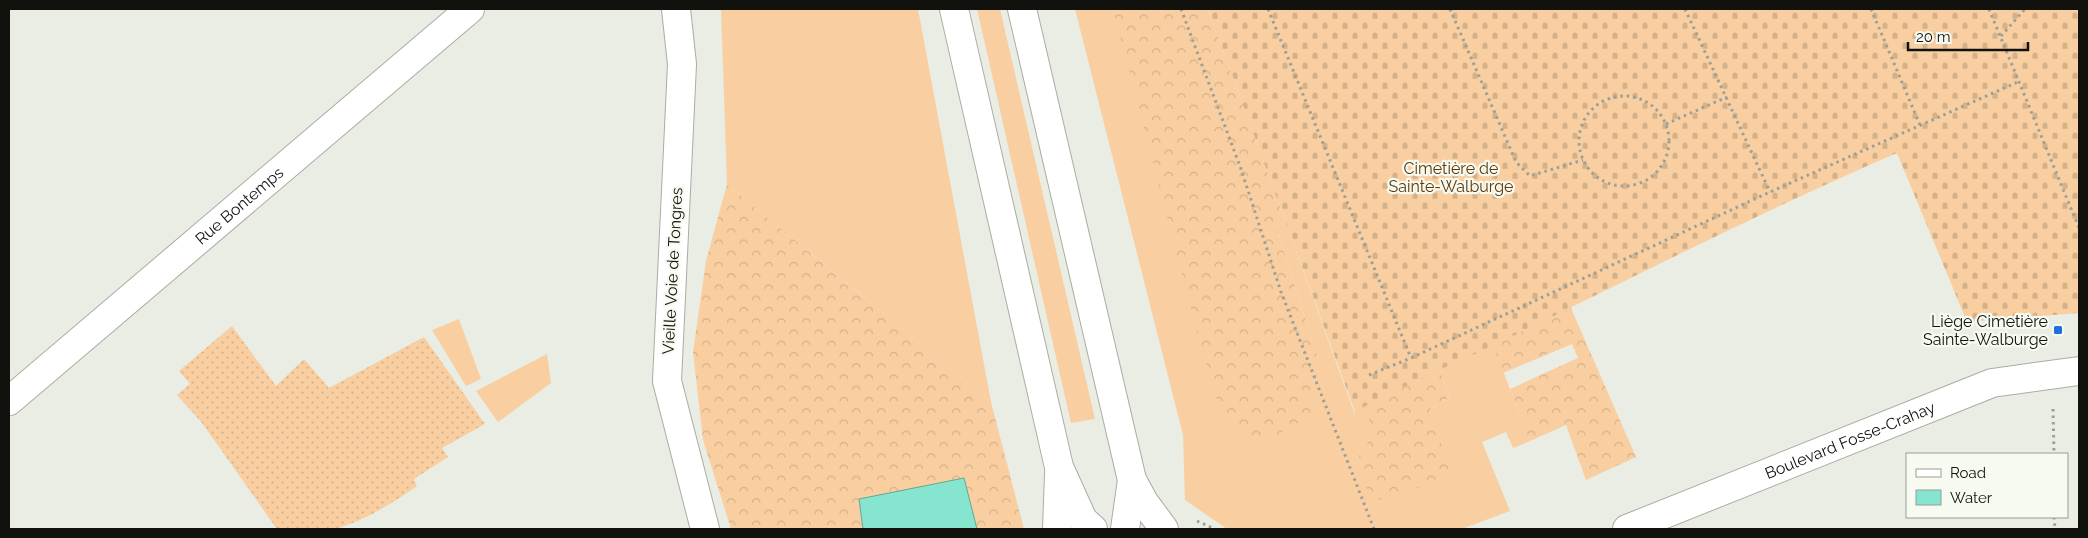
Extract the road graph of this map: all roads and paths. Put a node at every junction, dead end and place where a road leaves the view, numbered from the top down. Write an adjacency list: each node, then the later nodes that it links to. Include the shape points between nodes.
1 (470, 9): 25 (street, Rue Bontemps)
2 (676, 9): 29 (street, Vieille Voie de Tongres, via 682,64 667,381)
3 (954, 9): 27 (street)
4 (1022, 9): 28 (street)
5 (1181, 9): 34 (path, via 1241,169 1281,292)
6 (1274, 9): 12 (path)
7 (1450, 9): 18 (path, via 1516,162 1530,176)
8 (1685, 9): 15 (path)
9 (1871, 9): 17 (path)
10 (1989, 9): 13 (path)
11 (2026, 9): 13 (path)
12 (1268, 10): 21 (path)
13 (2000, 36): 14 (path)
14 (2020, 81): 17 (path); 20 (path)
15 (1727, 97): 16 (path); 19 (path)
16 (1666, 124): 18 (path, via 1669,141 1666,158 1656,173 1642,182 1624,186 1607,184 1592,174); 18 (path, via 1656,109 1641,100 1624,96 1606,100 1592,110 1582,125 1579,142)
17 (1920, 125): 19 (path)
18 (1583, 160)
19 (1770, 192): 21 (path)
20 (2079, 228)
21 (1411, 358): 24 (path)
22 (2079, 371): 23 (street, Boulevard Fosse-Crahay)
23 (2052, 374): 26 (path); 35 (street, Boulevard Fosse-Crahay, via 1992,383)
24 (1369, 375)
25 (9, 401)
26 (2054, 453)
27 (1059, 467): 30 (street); 31 (street, via 1083,520)
28 (1132, 480): 32 (street); 33 (street)
29 (704, 529)
30 (1057, 529)
31 (1093, 529)
32 (1125, 529)
33 (1164, 529)
34 (1374, 529)
35 (1627, 529)

